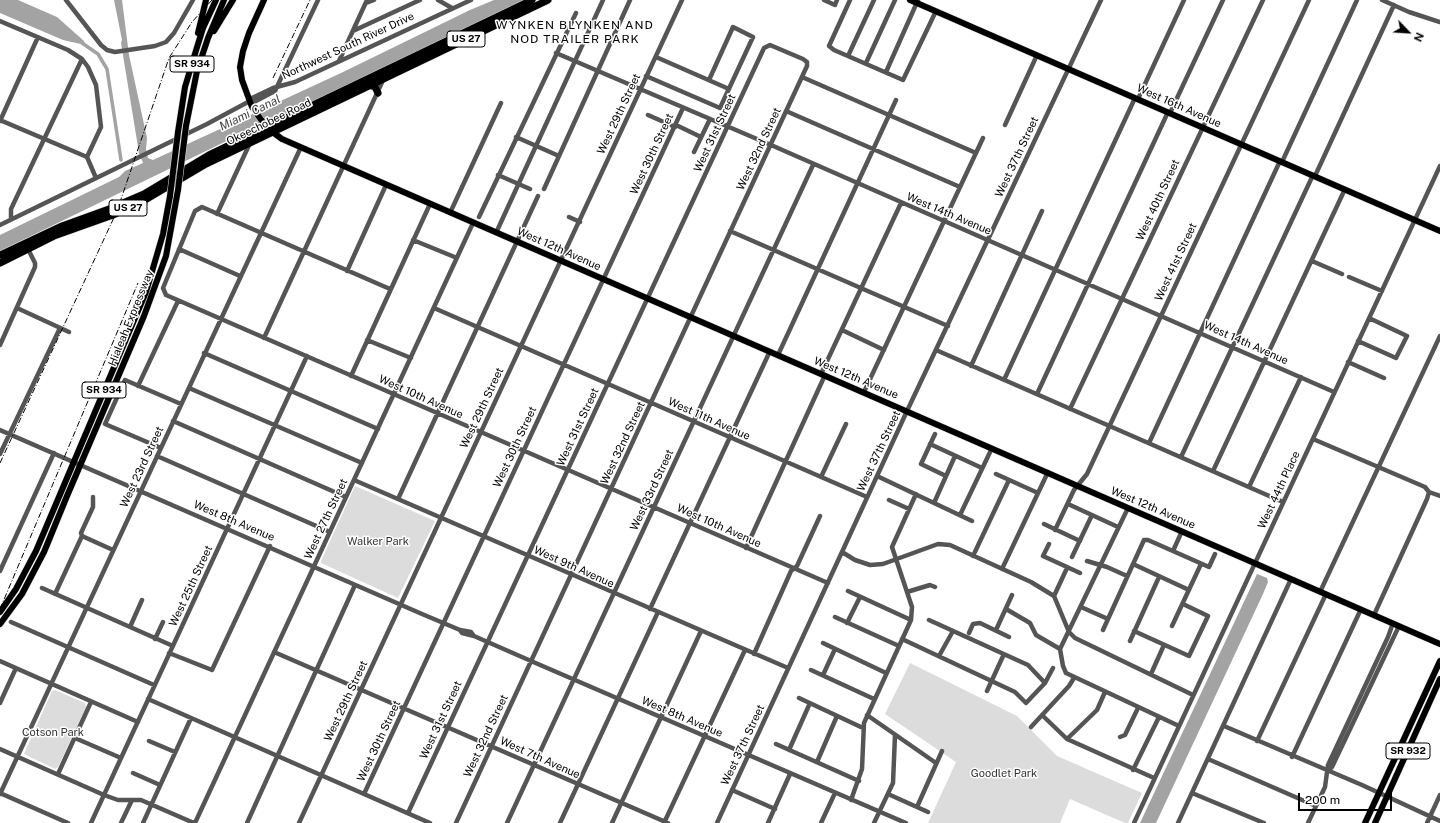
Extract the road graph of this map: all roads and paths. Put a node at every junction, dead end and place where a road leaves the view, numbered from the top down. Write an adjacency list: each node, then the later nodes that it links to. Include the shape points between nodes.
1 (66, 0): 2 (street, via 103,47 112,52 121,52 166,42)
2 (193, 0)
3 (206, 0): 43 (main road)
4 (216, 0): 43 (main road, Hialeah Expressway / SR 934)
5 (224, 0): 42 (main road, Hialeah Expressway / SR 934)
6 (233, 0): 42 (main road)
7 (264, 0): 70 (main road, via 248,33 240,67)
8 (318, 0): 60 (street)
9 (374, 0): 31 (street)
10 (420, 0): 40 (street)
11 (438, 0): 33 (street)
12 (471, 0): 35 (street, Northwest South River Drive)
13 (532, 0): 53 (highway, Okeechobee Road / US 27)
14 (548, 0): 59 (highway, Okeechobee Road / US 27)
15 (603, 0): 51 (street)
16 (630, 0): 55 (street)
17 (682, 0): 47 (street, West 29th Street)
18 (824, 0): 19 (street, via 835,5)
19 (837, 0)
20 (850, 0): 48 (street, via 829,46)
21 (874, 0): 48 (street)
22 (895, 0): 52 (street)
23 (910, 0): 32 (main road, West 16th Avenue)
24 (1100, 0): 54 (street, West 37th Street)
25 (1184, 0): 68 (street)
26 (1223, 0): 74 (street)
27 (1263, 0): 82 (street, West 40th Street)
28 (1309, 0): 89 (street, West 41st Street)
29 (1357, 0): 98 (street)
30 (1382, 0): 34 (street)
31 (366, 1): 40 (street)
32 (917, 1): 36 (main road, West 16th Avenue); 56 (street)
33 (446, 2): 35 (street)
34 (1394, 5): 39 (street); 103 (street)
35 (452, 8): 50 (street, Northwest South River Drive)
36 (936, 11): 46 (main road, West 16th Avenue); 56 (street, via 903,80)
37 (576, 13): 45 (street)
38 (0, 20): 41 (street)
39 (1440, 22)
40 (353, 31): 50 (street)
41 (38, 38): 49 (street, via 68,50); 78 (street)
42 (208, 38): 233 (main road, Hialeah Expressway / SR 934, bridge, via 197,71 186,126 172,230 153,294)
43 (197, 47): 230 (main road, Hialeah Expressway / SR 934, bridge, via 185,87 164,234 146,292)
44 (764, 48): 58 (street, West 32nd Street, via 770,45 807,62); 81 (street, West 31st Street)
45 (556, 53): 51 (street, West 14th Avenue); 84 (street)
46 (1037, 55): 54 (main road, West 16th Avenue); 79 (street)
47 (656, 56): 57 (street, West 29th Street); 61 (street)
48 (848, 56): 52 (street)
49 (82, 59): 87 (street); 96 (street, via 96,85 101,127)
50 (339, 61): 62 (street, Northwest South River Drive)
51 (574, 61): 55 (street, West 14th Avenue); 90 (street)
52 (866, 63): 56 (street)
53 (395, 66): 59 (highway); 83 (highway, Okeechobee Road / US 27)
54 (1068, 69): 68 (main road, West 16th Avenue); 131 (street, West 37th Street)
55 (596, 72): 65 (street, West 14th Avenue); 97 (street)
56 (886, 72)
57 (646, 76): 65 (street, West 29th Street); 66 (street, via 720,108)
58 (802, 77): 73 (street, West 32nd Street); 76 (street)
59 (384, 78): 63 (highway, Okeechobee Road / US 27); 67 (street)
60 (280, 80): 62 (street); 64 (street)
61 (709, 80): 66 (street); 66 (street, via 733,27 753,37)
62 (285, 85): 64 (street, Northwest South River Drive)
63 (369, 86): 67 (highway, via 375,87); 83 (highway, Okeechobee Road / US 27)
64 (276, 88): 70 (street, Northwest South River Drive, via 252,98)
65 (640, 89): 72 (street, West 14th Avenue); 122 (street, West 29th Street)
66 (729, 89)
67 (378, 92): 100 (street)
68 (1137, 99): 74 (main road, West 16th Avenue); 144 (street)
69 (896, 100): 76 (street)
70 (250, 104): 83 (main road); 104 (street, Northwest South River Drive)
71 (501, 104): 116 (street)
72 (683, 108): 77 (street, West 14th Avenue); 80 (street, West 30th Street)
73 (786, 111): 91 (street, West 32nd Street); 93 (street)
74 (1169, 113): 82 (main road, West 16th Avenue); 150 (street)
75 (648, 115): 80 (street)
76 (889, 116): 93 (street); 95 (street)
77 (710, 119): 81 (street, West 14th Avenue); 85 (street)
78 (0, 120): 87 (street)
79 (1005, 125)
80 (676, 126): 85 (street); 149 (street, West 30th Street)
81 (728, 127): 91 (street, West 14th Avenue); 154 (street, West 31st Street)
82 (1203, 127): 89 (main road, West 16th Avenue); 155 (street, West 40th Street)
83 (267, 128): 88 (highway, Okeechobee Road / US 27); 92 (main road, West 12th Avenue, via 282,139); 133 (highway, Okeechobee Road / US 27, via 209,155 144,194)
84 (516, 137): 90 (street); 102 (street)
85 (702, 137): 94 (street)
86 (983, 138): 95 (street)
87 (44, 139): 96 (street); 120 (street, via 11,209)
88 (250, 143): 117 (street); 133 (highway, Okeechobee Road / US 27, via 196,169 145,200 113,215)
89 (1241, 144): 98 (main road, West 16th Avenue); 160 (street, West 41st Street)
90 (536, 145): 97 (street); 105 (street)
91 (771, 145): 99 (street, West 14th Avenue); 126 (street, West 32nd Street)
92 (300, 147): 100 (main road, West 12th Avenue); 128 (street, West 23rd Street)
93 (873, 149): 106 (street); 108 (street)
94 (694, 152)
95 (976, 153): 108 (street)
96 (87, 156): 104 (street)
97 (559, 156): 110 (street)
98 (1281, 161): 103 (main road, West 16th Avenue); 169 (street)
99 (813, 165): 106 (street, West 14th Avenue); 135 (street, West 33rd Street)
100 (343, 166): 107 (main road, West 12th Avenue); 136 (street)
101 (1440, 166): 121 (street, West 44th Place)
102 (498, 175): 105 (street); 118 (street)
103 (1314, 176): 111 (main road, West 16th Avenue); 176 (street)
104 (96, 178): 120 (street, Northwest South River Drive)
105 (518, 184): 109 (street); 129 (street)
106 (857, 184): 113 (street, West 14th Avenue); 143 (street)
107 (386, 185): 114 (main road, West 12th Avenue); 145 (street)
108 (960, 187): 123 (street)
109 (530, 189)
110 (544, 189)
111 (1345, 189): 121 (main road, West 16th Avenue); 141 (street)
112 (538, 196): 132 (street)
113 (901, 203): 123 (street, West 14th Avenue); 151 (street)
114 (430, 204): 116 (main road, West 12th Avenue); 130 (street)
115 (1042, 211): 138 (street)
116 (450, 213): 124 (main road, West 12th Avenue)
117 (217, 214): 128 (street); 134 (street, via 202,207 195,211)
118 (479, 217)
119 (569, 217): 122 (street)
120 (11, 219): 125 (street, Northwest South River Drive)
121 (1415, 220): 127 (main road, West 16th Avenue); 153 (street, West 44th Place)
122 (580, 222): 140 (street, West 29th Street)
123 (944, 222): 131 (street, West 14th Avenue); 157 (street)
124 (473, 223): 129 (main road, West 12th Avenue); 139 (street, West 27th Street)
125 (0, 225)
126 (730, 231): 135 (street); 161 (street, West 32nd Street)
127 (1440, 231)
128 (260, 233): 136 (street); 147 (street, West 23rd Street)
129 (496, 233): 132 (main road, West 12th Avenue)
130 (413, 240): 139 (street); 152 (street)
131 (988, 240): 138 (street, West 14th Avenue); 164 (street, West 37th Street)
132 (517, 242): 140 (main road, West 12th Avenue); 166 (street)
133 (26, 246): 137 (highway, Okeechobee Road / US 27); 142 (highway, Okeechobee Road / US 27); 158 (street, via 36,263)
134 (179, 249): 147 (street); 156 (street, West 10th Avenue, via 163,288 166,295)
135 (774, 250): 143 (street); 170 (street, West 33rd Street)
136 (303, 252): 145 (street); 172 (street)
137 (0, 255)
138 (1022, 256): 144 (street, West 14th Avenue); 188 (street)
139 (457, 258): 159 (street, West 27th Street)
140 (560, 261): 149 (main road, West 12th Avenue); 177 (street, West 29th Street)
141 (1312, 261): 146 (street); 185 (street)
142 (0, 263)
143 (817, 269): 151 (street); 182 (street)
144 (1055, 270): 150 (street, West 14th Avenue); 193 (street)
145 (347, 271): 152 (street)
146 (1342, 274)
147 (240, 276): 163 (street, West 23rd Street)
148 (1349, 277): 153 (street)
149 (603, 280): 154 (main road, West 12th Avenue); 187 (street, West 30th Street)
150 (1088, 284): 155 (street, West 14th Avenue); 201 (street)
151 (861, 288): 157 (street); 167 (street)
152 (390, 290): 173 (street)
153 (1382, 291): 162 (street, West 44th Place)
154 (647, 298): 161 (main road, West 12th Avenue); 194 (street, West 31st Street)
155 (1122, 298): 160 (street, West 14th Avenue); 204 (street, West 40th Street)
156 (178, 301): 163 (street, West 10th Avenue); 195 (street)
157 (904, 307): 164 (street); 178 (street)
158 (17, 308): 165 (street); 175 (street)
159 (434, 308): 166 (street, West 11th Avenue); 184 (street, West 27th Street)
160 (1161, 316): 169 (street, West 14th Avenue); 211 (street, West 41st Street)
161 (691, 317): 170 (main road, West 12th Avenue); 202 (street, West 32nd Street)
162 (1369, 318): 174 (street, West 44th Place); 174 (street, via 1407,336 1396,358)
163 (220, 319): 172 (street, West 10th Avenue); 181 (street, West 23rd Street)
164 (948, 326): 179 (street, West 37th Street)
165 (60, 328): 168 (street); 215 (street)
166 (477, 328): 177 (street, West 11th Avenue); 206 (street)
167 (842, 330): 178 (street); 189 (street)
168 (69, 332)
169 (1200, 333): 176 (street, West 14th Avenue); 219 (street)
170 (734, 336): 180 (main road, West 12th Avenue); 208 (street, West 33rd Street)
171 (1440, 336): 234 (street)
172 (264, 338): 183 (street, West 10th Avenue)
173 (367, 340): 184 (street); 190 (street)
174 (1358, 341): 186 (street, West 44th Place)
175 (0, 345)
176 (1233, 347): 185 (street, West 14th Avenue); 228 (street)
177 (520, 348): 187 (street, West 11th Avenue); 214 (street, West 29th Street)
178 (884, 350): 198 (street)
179 (936, 350): 188 (street); 205 (street, West 37th Street)
180 (770, 351): 182 (main road, West 12th Avenue); 217 (street)
181 (204, 353): 196 (street, West 23rd Street); 197 (street)
182 (778, 355): 189 (main road, West 12th Avenue)
183 (307, 356): 190 (street, West 10th Avenue); 197 (street, West 25th Street)
184 (411, 358): 200 (street, West 27th Street)
185 (1265, 362): 191 (street, West 14th Avenue); 237 (street)
186 (1348, 362): 192 (street); 199 (street, West 44th Place)
187 (563, 365): 194 (street, West 11th Avenue); 223 (street, West 30th Street)
188 (971, 366): 193 (street)
189 (823, 374): 198 (main road, West 12th Avenue); 231 (street)
190 (351, 376): 200 (street, West 10th Avenue)
191 (1301, 377): 199 (street, West 14th Avenue); 246 (street)
192 (1384, 378)
193 (1004, 380): 201 (street)
194 (608, 383): 202 (street, West 11th Avenue); 236 (street, West 31st Street)
195 (138, 386): 203 (street); 221 (street, via 125,380 105,424)
196 (189, 388): 203 (street, West 23rd Street); 210 (street)
197 (291, 391): 210 (street, West 25th Street); 212 (street)
198 (864, 392): 205 (main road, West 12th Avenue)
199 (1334, 392): 218 (street, West 44th Place)
200 (394, 394): 206 (street, West 10th Avenue); 212 (street, West 27th Street)
201 (1036, 394): 204 (street)
202 (651, 403): 208 (street, West 11th Avenue); 247 (street, West 32nd Street)
203 (181, 404): 207 (street, West 23rd Street)
204 (1070, 409): 211 (street)
205 (907, 411): 222 (main road, West 12th Avenue); 240 (street, West 37th Street)
206 (437, 414): 214 (street, West 10th Avenue); 257 (street)
207 (173, 422): 221 (street, West 23rd Street); 229 (street)
208 (694, 422): 217 (street, West 11th Avenue); 262 (street, West 33rd Street)
209 (846, 424): 242 (street)
210 (275, 425): 229 (street, West 25th Street); 232 (street)
211 (1109, 426): 219 (street); 245 (street, West 41st Street, via 1087,474)
212 (378, 429): 232 (street, West 27th Street)
213 (0, 430): 215 (street, West 8th Avenue)
214 (481, 433): 223 (street, West 10th Avenue); 268 (street, West 29th Street)
215 (9, 434): 224 (street, West 8th Avenue); 225 (street)
216 (935, 434): 220 (street)
217 (729, 438): 231 (street, West 11th Avenue); 270 (street)
218 (1313, 439): 234 (street); 259 (street, West 44th Place)
219 (1148, 443): 228 (street)
220 (930, 444): 227 (street); 241 (street, via 921,464)
221 (161, 448): 226 (street, West 23rd Street)
222 (992, 448): 235 (street); 238 (main road, West 12th Avenue)
223 (523, 451): 236 (street, West 10th Avenue); 278 (street, West 30th Street)
224 (54, 453): 230 (street, West 8th Avenue); 300 (street)
225 (0, 454)
226 (157, 456): 248 (street, West 23rd Street); 251 (street)
227 (955, 456): 235 (street); 241 (street)
228 (1181, 457): 237 (street)
229 (259, 459): 251 (street, West 25th Street); 256 (street)
230 (73, 461): 233 (street, West 8th Avenue); 327 (main road, Hialeah Expressway / SR 934, via 36,551 22,579)
231 (785, 462): 242 (street, West 11th Avenue); 282 (street)
232 (362, 463): 243 (street, West 27th Street)
233 (81, 464): 248 (street, West 8th Avenue); 337 (main road, Hialeah Expressway / SR 934, via 29,582)
234 (1378, 467): 249 (street, via 1425,487); 313 (street)
235 (982, 468): 265 (street)
236 (567, 470): 247 (street, West 10th Avenue); 287 (street, West 31st Street)
237 (1214, 471): 246 (street)
238 (1048, 472): 245 (main road, West 12th Avenue); 250 (street)
239 (996, 474): 244 (street)
240 (877, 476): 252 (street); 255 (street, West 37th Street)
241 (946, 476): 260 (street)
242 (821, 477): 255 (street, West 11th Avenue)
243 (354, 480): 256 (street, West 27th Street); 257 (street, West 9th Avenue)
244 (1009, 480): 250 (street); 288 (street)
245 (1078, 486): 261 (street, West 41st Street); 263 (main road, West 12th Avenue)
246 (1249, 487): 259 (street)
247 (612, 488): 262 (street, West 10th Avenue); 302 (street, West 32nd Street)
248 (140, 491): 273 (street, West 8th Avenue); 283 (street, West 23rd Street)
249 (1429, 492): 253 (street); 329 (street)
250 (1038, 493): 299 (street)
251 (244, 494): 273 (street, West 25th Street); 276 (street)
252 (916, 494): 260 (street); 264 (street)
253 (1440, 496)
254 (93, 497): 277 (street, via 93,507)
255 (867, 497): 285 (street, West 37th Street)
256 (346, 498): 276 (street, West 27th Street)
257 (398, 499): 268 (street, West 9th Avenue)
258 (889, 500): 264 (street)
259 (1283, 502): 292 (street, West 44th Place)
260 (934, 503): 265 (street)
261 (1068, 504): 266 (street); 274 (street, West 41st Street)
262 (654, 507): 270 (street, West 10th Avenue); 315 (street, West 33rd Street)
263 (1128, 508): 272 (street); 275 (main road, West 12th Avenue)
264 (909, 510): 290 (street, via 892,547)
265 (960, 515): 269 (street)
266 (1092, 515): 272 (street); 279 (street)
267 (820, 516): 298 (street)
268 (440, 518): 278 (street, West 9th Avenue); 321 (street, West 29th Street)
269 (972, 521)
270 (690, 523): 282 (street, West 10th Avenue); 324 (street)
271 (1044, 524): 274 (street)
272 (1118, 527): 296 (street)
273 (227, 528): 281 (street, West 8th Avenue); 357 (street, West 25th Street)
274 (1055, 530): 279 (street)
275 (1182, 531): 284 (street); 292 (main road, West 12th Avenue)
276 (330, 532): 295 (street, West 27th Street)
277 (82, 536): 283 (street); 314 (street)
278 (484, 537): 287 (street, West 9th Avenue); 338 (street, West 30th Street)
279 (1080, 541): 289 (street)
280 (1049, 544): 297 (street, via 1043,556)
281 (270, 546): 295 (street, West 8th Avenue); 364 (street, via 212,670)
282 (746, 548): 298 (street, West 10th Avenue)
283 (113, 550): 323 (street, West 23rd Street)
284 (1173, 551): 293 (street, via 1144,540); 294 (street)
285 (842, 552): 290 (street, via 870,565); 306 (street, West 37th Street)
286 (1215, 554): 294 (street, via 1209,567)
287 (528, 556): 302 (street, West 9th Avenue); 353 (street, West 31st Street)
288 (973, 556): 290 (street, via 950,545 938,544); 299 (street)
289 (1072, 556)
290 (895, 560): 312 (street)
291 (1087, 561): 296 (street)
292 (1255, 563): 305 (main road, West 12th Avenue); 389 (street, West 44th Place)
293 (1133, 564): 303 (street); 304 (street)
294 (1201, 564): 310 (street)
295 (314, 566): 307 (street, West 8th Avenue); 363 (street, West 27th Street)
296 (1101, 566): 303 (street); 322 (street)
297 (1067, 568): 301 (street); 318 (street)
298 (794, 569): 306 (street, West 10th Avenue); 365 (street)
299 (1002, 569): 318 (street)
300 (0, 571)
301 (1080, 573)
302 (571, 575): 315 (street, West 9th Avenue); 369 (street, West 32nd Street)
303 (1127, 576): 331 (street)
304 (1160, 577): 310 (street); 346 (street)
305 (1291, 579): 313 (main road, West 12th Avenue); 408 (street)
306 (828, 583): 372 (street, West 37th Street)
307 (355, 585): 321 (street, West 8th Avenue); 375 (street)
308 (935, 587): 312 (street, via 930,585)
309 (42, 588): 314 (street)
310 (1189, 590): 320 (street)
311 (848, 591): 317 (street)
312 (907, 592): 332 (street, via 912,607)
313 (1323, 593): 326 (main road, West 12th Avenue); 420 (street)
314 (55, 594): 323 (street)
315 (614, 594): 324 (street, West 9th Avenue); 381 (street, West 33rd Street)
316 (1012, 595): 325 (street)
317 (860, 596): 332 (street); 336 (street)
318 (1054, 596): 347 (street)
319 (142, 600): 341 (street)
320 (1183, 604): 340 (street); 356 (street, via 1208,616 1189,656)
321 (401, 605): 338 (street, West 8th Avenue); 386 (street, West 29th Street)
322 (1081, 607): 331 (street); 347 (street)
323 (86, 608): 341 (street); 359 (street, West 23rd Street)
324 (650, 609): 328 (street, West 9th Avenue)
325 (1006, 609): 342 (street); 361 (street, via 1030,623 1036,634)
326 (1361, 609): 329 (main road, West 12th Avenue); 430 (street)
327 (0, 612)
328 (658, 612): 344 (street, West 9th Avenue); 392 (street)
329 (1374, 615): 339 (main road, West 12th Avenue)
330 (835, 617): 336 (street)
331 (1108, 619): 343 (street)
332 (911, 620): 351 (street)
333 (929, 620): 345 (street)
334 (10, 622): 359 (street)
335 (163, 622): 350 (street)
336 (847, 623): 358 (street)
337 (0, 624)
338 (444, 624): 353 (street, West 8th Avenue); 398 (street, West 30th Street)
339 (1396, 624): 355 (main road, West 12th Avenue); 437 (street, via 1328,765)
340 (1172, 626)
341 (130, 628): 350 (street)
342 (996, 630): 348 (street, via 980,623 973,624); 349 (street)
343 (1103, 630)
344 (701, 631): 362 (street, West 9th Avenue); 404 (street)
345 (953, 631): 366 (street); 367 (street)
346 (1134, 631): 352 (street); 356 (street)
347 (1070, 632): 361 (street); 377 (street, via 1075,638)
348 (969, 633)
349 (1010, 637)
350 (155, 639): 357 (street)
351 (902, 639): 358 (street); 367 (street)
352 (1130, 641)
353 (488, 642): 369 (street, West 8th Avenue); 409 (street, West 31st Street)
354 (822, 643): 360 (street)
355 (1440, 644)
356 (1164, 645): 377 (street)
357 (173, 646): 364 (street, West 25th Street)
358 (899, 646): 376 (street)
359 (68, 647): 384 (street, West 23rd Street); 385 (street)
360 (835, 649): 376 (street); 378 (street)
361 (1060, 649): 379 (street, via 1066,673)
362 (745, 650): 365 (street, West 9th Avenue); 413 (street)
363 (274, 652): 375 (street, West 7th Avenue); 414 (street, West 27th Street)
364 (169, 653): 385 (street, West 25th Street)
365 (754, 654): 372 (street, West 9th Avenue)
366 (1004, 654): 382 (street); 383 (street, via 1028,665)
367 (939, 656): 382 (street)
368 (0, 661): 371 (street)
369 (531, 661): 381 (street, West 8th Avenue); 422 (street, West 32nd Street)
370 (1440, 661): 399 (main road, SR 932)
371 (16, 668): 384 (street); 395 (street)
372 (788, 668): 427 (street, West 37th Street)
373 (1053, 668): 383 (street)
374 (811, 670): 378 (street)
375 (316, 671): 386 (street, West 7th Avenue); 428 (street)
376 (886, 673): 393 (street)
377 (1151, 674): 389 (street)
378 (823, 675): 393 (street)
379 (1074, 678): 388 (street); 401 (street, via 1070,686)
380 (1440, 679): 418 (main road, SR 932)
381 (574, 680): 392 (street, West 8th Avenue); 435 (street, West 33rd Street)
382 (992, 680): 383 (street, via 1015,692 1026,703); 387 (street)
383 (1045, 683)
384 (51, 684): 394 (street); 429 (street, West 23rd Street)
385 (154, 685): 391 (street, West 25th Street)
386 (361, 690): 398 (street, West 7th Avenue); 441 (street, West 29th Street)
387 (987, 691)
388 (1105, 692): 397 (street); 417 (street, via 1097,710)
389 (1193, 695): 407 (street, West 44th Place)
390 (799, 698): 396 (street)
391 (148, 699): 405 (street); 406 (street, West 25th Street)
392 (618, 699): 404 (street, West 8th Avenue); 444 (street)
393 (874, 699): 400 (street)
394 (91, 702): 406 (street); 416 (street)
395 (0, 703)
396 (810, 703): 402 (street); 424 (street)
397 (1138, 708): 403 (street); 415 (street, via 1125,735)
398 (404, 709): 409 (street, West 7th Avenue); 452 (street, West 30th Street)
399 (1415, 714): 418 (main road, via 1418,722); 450 (main road, SR 932)
400 (867, 715): 411 (street); 412 (street)
401 (1042, 715): 410 (street); 417 (street)
402 (837, 716): 411 (street); 433 (street)
403 (1159, 716): 407 (street); 436 (street)
404 (661, 717): 413 (street, West 8th Avenue); 458 (street)
405 (191, 718): 414 (street); 426 (street)
406 (138, 722): 431 (street, West 25th Street)
407 (1179, 726): 442 (street, West 44th Place)
408 (1224, 726): 420 (street); 432 (street)
409 (448, 727): 422 (street, West 7th Avenue); 465 (street, West 31st Street)
410 (1031, 727)
411 (863, 728): 443 (street, via 862,770)
412 (895, 735): 434 (street); 453 (street, via 893,783)
413 (705, 736): 427 (street, West 8th Avenue); 468 (street)
414 (234, 737): 428 (street); 473 (street, West 27th Street)
415 (1120, 737)
416 (75, 738): 431 (street); 439 (street)
417 (1067, 739): 436 (street)
418 (1412, 740): 455 (main road, SR 932)
419 (149, 741): 426 (street)
420 (1257, 741): 430 (street)
421 (776, 744): 424 (street)
422 (491, 746): 435 (street, West 7th Avenue); 477 (street, West 32nd Street)
423 (0, 749): 429 (street)
424 (789, 750): 433 (street)
425 (942, 751): 434 (street)
426 (175, 752): 445 (street)
427 (748, 755): 440 (street, West 8th Avenue); 446 (street, West 37th Street)
428 (278, 756): 441 (street); 474 (street)
429 (18, 757): 439 (street); 447 (street, West 23rd Street)
430 (1292, 757): 437 (street)
431 (121, 758): 451 (street, West 25th Street)
432 (1208, 759): 449 (street); 460 (street)
433 (817, 762): 443 (street)
434 (936, 763): 461 (street)
435 (534, 766): 444 (street, West 7th Avenue); 478 (street, West 33rd Street)
436 (1133, 770): 442 (street)
437 (1328, 771): 450 (street); 460 (street, via 1325,787)
438 (133, 773): 445 (street)
439 (58, 774): 451 (street)
440 (790, 774): 448 (street, West 8th Avenue); 462 (street)
441 (321, 776): 452 (street); 475 (street, West 29th Street)
442 (1154, 778): 486 (street, West 44th Place)
443 (859, 781): 457 (street)
444 (578, 784): 458 (street, West 7th Avenue); 479 (street)
445 (160, 785): 459 (street)
446 (732, 790): 462 (street); 481 (street, West 37th Street)
447 (0, 793): 469 (street)
448 (835, 793): 457 (street, West 8th Avenue); 483 (street)
449 (1192, 793): 487 (street); 488 (street)
450 (1379, 793): 455 (street); 490 (main road, SR 932)
451 (104, 794): 456 (street, via 118,800); 470 (street, West 25th Street)
452 (364, 794): 465 (street)
453 (888, 794): 461 (street); 463 (street)
454 (1440, 795): 466 (street)
455 (1387, 797): 466 (street); 491 (main road, SR 932)
456 (132, 800): 459 (street, via 140,800); 471 (street)
457 (851, 800): 463 (street, West 8th Avenue)
458 (621, 803): 468 (street, West 7th Avenue); 480 (street)
459 (151, 805): 472 (street); 473 (street)
460 (1316, 806): 489 (street)
461 (917, 807): 464 (street)
462 (775, 809): 482 (street)
463 (879, 812): 484 (street); 485 (street, West 8th Avenue)
464 (928, 812)
465 (408, 813): 476 (street)
466 (1430, 816): 467 (street); 492 (street)
467 (1440, 821)
468 (665, 822)
469 (68, 823)
470 (91, 823)
471 (121, 823)
472 (143, 823)
473 (194, 823)
474 (246, 823)
475 (299, 823)
476 (430, 823)
477 (456, 823)
478 (508, 823)
479 (560, 823)
480 (612, 823)
481 (717, 823)
482 (768, 823)
483 (821, 823)
484 (874, 823)
485 (906, 823)
486 (1134, 823)
487 (1178, 823)
488 (1264, 823)
489 (1308, 823)
490 (1365, 823)
491 (1375, 823)
492 (1427, 823)

